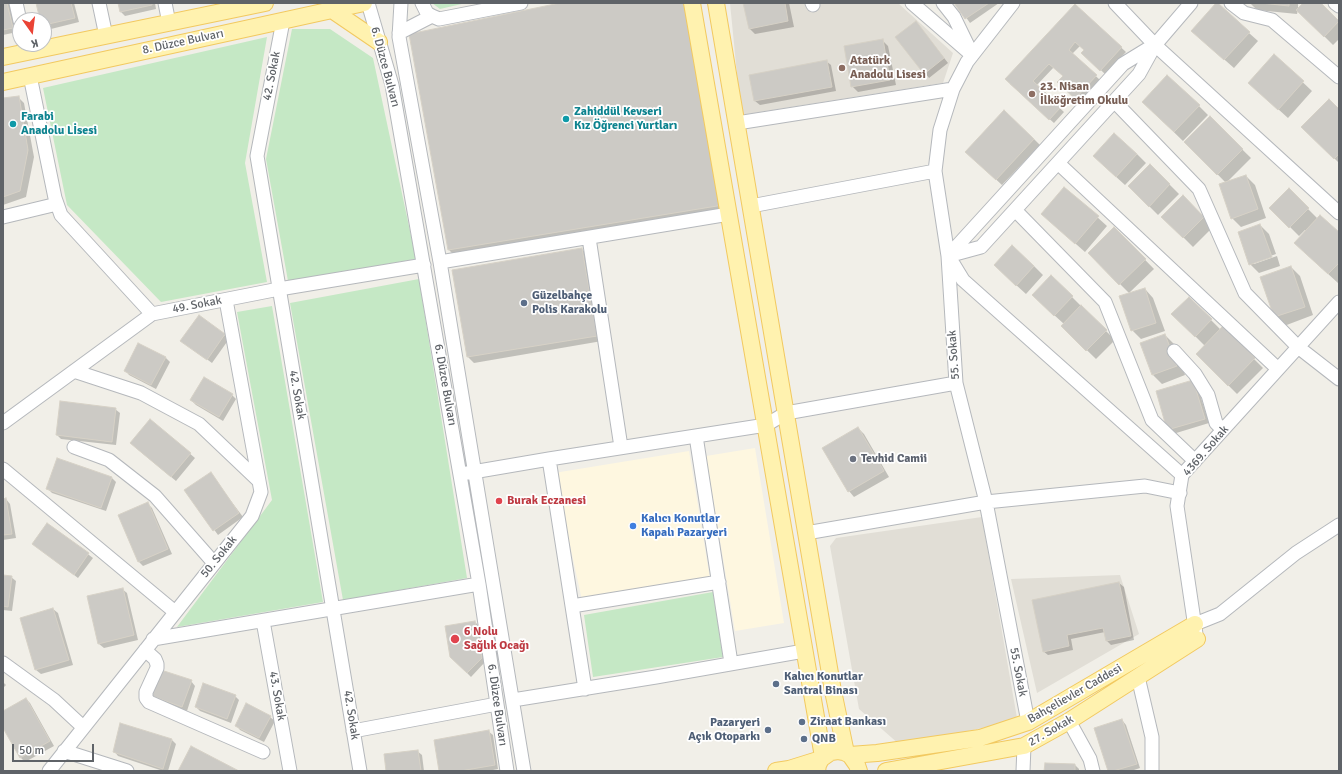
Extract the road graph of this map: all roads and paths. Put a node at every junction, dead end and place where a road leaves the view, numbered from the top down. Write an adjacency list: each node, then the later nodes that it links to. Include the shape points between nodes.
1 (99, 3): 24 (street)
2 (165, 3): 22 (street)
3 (265, 3): 22 (main road, 8. Düzce Bulvarı)
4 (364, 3): 19 (main road, 8. Düzce Bulvarı)
5 (368, 3): 25 (street, 6. Düzce Bulvarı)
6 (401, 3): 23 (street, 6. Düzce Bulvarı)
7 (422, 3): 20 (street, via 427,13)
8 (521, 3): 20 (street, via 444,19)
9 (692, 3): 43 (main road)
10 (716, 3): 36 (main road)
11 (912, 3): 29 (street)
12 (943, 3): 29 (street, via 954,18)
13 (1013, 3): 29 (street, 55. Sokak)
14 (1115, 3): 27 (street)
15 (1191, 3): 27 (street)
16 (1231, 3): 32 (street, via 1244,13 1272,20)
17 (1335, 3): 18 (street)
18 (1339, 6)
19 (332, 10): 21 (main road, 8. Düzce Bulvarı); 25 (main road)
20 (432, 16): 23 (street)
21 (283, 20): 31 (main road, 8. Düzce Bulvarı); 49 (street, 42. Sokak, via 257,156)
22 (169, 23): 24 (main road, 8. Düzce Bulvarı)
23 (399, 32): 47 (street, 6. Düzce Bulvarı)
24 (106, 36): 26 (main road, 8. Düzce Bulvarı)
25 (379, 42): 48 (street, 6. Düzce Bulvarı, via 392,85)
26 (52, 44)
27 (1155, 45): 35 (street, via 1139,74); 42 (street); 46 (street, via 1123,64)
28 (16, 52): 30 (main road, 8. Düzce Bulvarı)
29 (972, 55): 34 (street, 55. Sokak)
30 (3, 57)
31 (30, 76): 33 (main road, 8. Düzce Bulvarı); 39 (street)
32 (1339, 77)
33 (3, 82)
34 (953, 89): 36 (street); 38 (street, 55. Sokak, via 940,130)
35 (1114, 101): 37 (street); 53 (street, via 1199,189 1245,293)
36 (737, 123): 40 (main road)
37 (1058, 163): 41 (street); 55 (street)
38 (936, 171): 40 (street); 46 (street, 55. Sokak)
39 (57, 204): 44 (street); 52 (street, via 61,215)
40 (751, 206): 59 (main road)
41 (1015, 210): 46 (street, via 981,247); 67 (street, via 1105,302 1152,420)
42 (1339, 213)
43 (729, 214): 45 (street); 61 (main road)
44 (3, 217)
45 (589, 238): 47 (street); 65 (street)
46 (948, 256): 58 (street, 55. Sokak); 71 (street, via 962,280)
47 (440, 262): 69 (street, 6. Düzce Bulvarı)
48 (424, 265): 49 (street, 49. Sokak); 70 (street, 6. Düzce Bulvarı)
49 (279, 289): 50 (street, 49. Sokak); 81 (street, 42. Sokak)
50 (226, 300): 52 (street, 49. Sokak); 72 (street, 50. Sokak)
51 (1338, 304): 53 (street, 4369. Sokak)
52 (152, 314): 56 (street, 49. Sokak)
53 (1298, 347): 55 (street, 4369. Sokak); 57 (street)
54 (1174, 351): 62 (street, via 1195,374 1208,395 1216,422)
55 (1278, 369): 62 (street, 4369. Sokak)
56 (74, 371): 60 (street, 49. Sokak); 72 (street, via 141,393 199,424)
57 (1339, 379)
58 (956, 383): 59 (street); 74 (street, 55. Sokak)
59 (786, 413): 61 (street); 76 (main road)
60 (3, 423)
61 (766, 425): 63 (street); 87 (main road)
62 (1223, 430): 67 (street, 4369. Sokak)
63 (696, 436): 65 (street); 78 (street)
64 (74, 447): 77 (street, via 109,460 155,496)
65 (621, 447): 66 (street)
66 (549, 459): 69 (street); 80 (street)
67 (1195, 461): 71 (street, 4369. Sokak)
68 (3, 469): 82 (street)
69 (475, 471): 70 (street); 92 (street, 6. Düzce Bulvarı)
70 (461, 474): 79 (street, 6. Düzce Bulvarı)
71 (1182, 475): 73 (street, 4369. Sokak)
72 (259, 480): 77 (street, 50. Sokak, via 261,492 252,516)
73 (1180, 493): 74 (street, via 1145,486); 84 (street, 4369. Sokak, via 1178,506)
74 (986, 502): 76 (street); 95 (street, 55. Sokak)
75 (1339, 525): 84 (street, via 1296,553)
76 (806, 533): 101 (main road, via 833,691)
77 (214, 563): 82 (street, 50. Sokak)
78 (719, 582): 80 (street); 89 (street)
79 (479, 584): 81 (street); 93 (street, 6. Düzce Bulvarı)
80 (572, 606): 91 (street)
81 (333, 609): 83 (street); 97 (street, 42. Sokak)
82 (175, 612): 85 (street, 50. Sokak)
83 (263, 621): 85 (street); 107 (street, 43. Sokak)
84 (1196, 632): 90 (main road, 27. Sokak); 95 (main road, Bahçelievler Caddesi)
85 (153, 639): 86 (street, 50. Sokak)
86 (145, 650): 96 (street, 50. Sokak); 100 (street, via 157,664 146,692 149,702)
87 (804, 651): 89 (street); 102 (main road)
88 (3, 663): 96 (street, via 54,700)
89 (731, 663): 91 (street)
90 (1138, 677): 94 (main road, 27. Sokak); 115 (street, via 1152,737)
91 (585, 688): 92 (street)
92 (513, 700): 109 (street, 6. Düzce Bulvarı)
93 (497, 704): 97 (street); 104 (street, 6. Düzce Bulvarı)
94 (1069, 721): 98 (main road, 27. Sokak); 114 (street, via 1090,759)
95 (1028, 722): 101 (main road, Bahçelievler Caddesi, via 980,738 877,753)
96 (83, 727): 99 (street, 50. Sokak)
97 (353, 731): 108 (street, 42. Sokak)
98 (1024, 746): 103 (main road, 27. Sokak); 113 (street)
99 (64, 751): 105 (street, 50. Sokak); 106 (street)
100 (263, 752)
101 (848, 754): 102 (main road, Bahçelievler Caddesi, via 831,752); 111 (main road, via 858,765)
102 (820, 762): 110 (main road, Bahçelievler Caddesi)
103 (915, 768): 112 (main road, 27. Sokak)
104 (503, 770)
105 (49, 771)
106 (127, 771)
107 (290, 771)
108 (360, 771)
109 (524, 771)
110 (776, 771)
111 (859, 771)
112 (886, 771)
113 (1023, 771)
114 (1093, 771)
115 (1152, 771)

